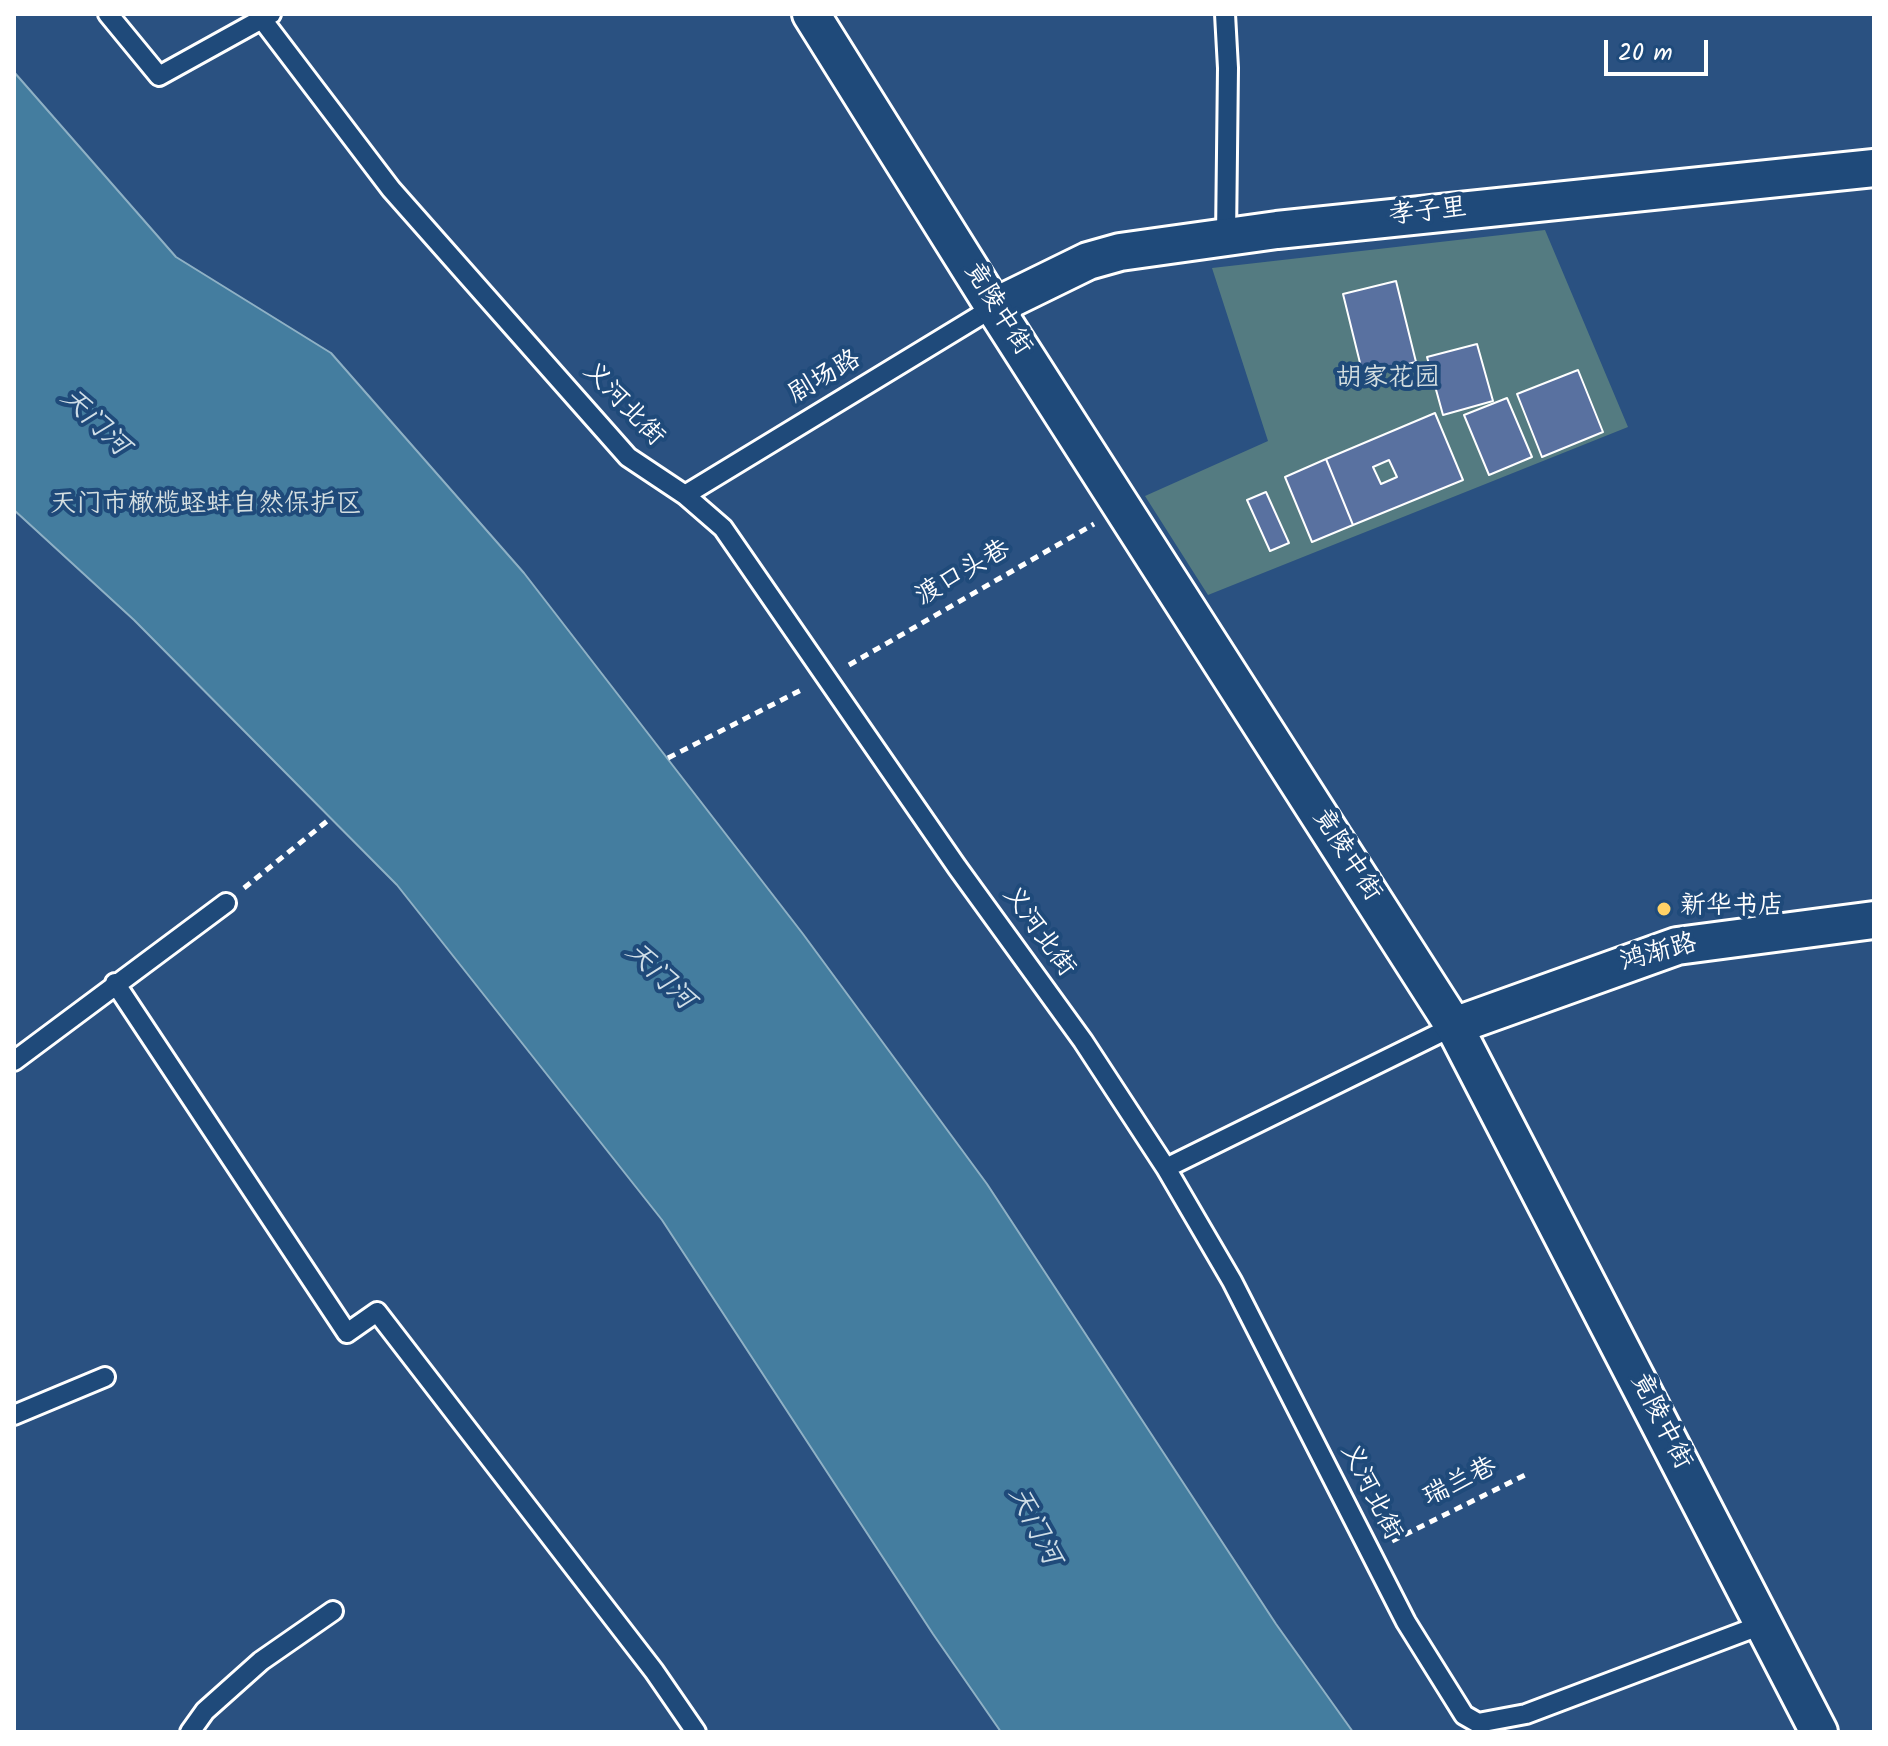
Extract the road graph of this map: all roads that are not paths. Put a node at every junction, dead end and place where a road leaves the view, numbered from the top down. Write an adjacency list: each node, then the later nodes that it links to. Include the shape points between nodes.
1 (108, 14): 4 (lane, via 159,76)
2 (811, 14): 7 (street, 竟陵中街)
3 (1225, 14): 6 (lane)
4 (264, 16): 8 (lane, 义河北街, via 391,189 628,457)
5 (1874, 168): 6 (street, 孝子里)
6 (1226, 237): 7 (street, 孝子里, via 1088,261)
7 (994, 307): 8 (lane, 剧场路); 12 (street, 竟陵中街)
8 (685, 495): 14 (lane, 义河北街, via 723,528 1083,1041)
9 (226, 903): 11 (lane)
10 (1874, 920): 12 (street, 鸿渐路, via 1677,946)
11 (115, 983): 13 (lane); 20 (lane, via 347,1333 377,1312)
12 (1454, 1026): 14 (lane); 18 (street, 竟陵中街)
13 (14, 1061)
14 (1166, 1168): 18 (lane, 义河北街, via 1232,1281 1406,1622 1464,1715 1478,1723 1526,1714)
15 (105, 1377): 16 (lane)
16 (14, 1415)
17 (333, 1611): 19 (lane, via 261,1661 205,1711)
18 (1764, 1624): 21 (street, 竟陵中街)
19 (190, 1732)
20 (696, 1732)
21 (1819, 1732)

